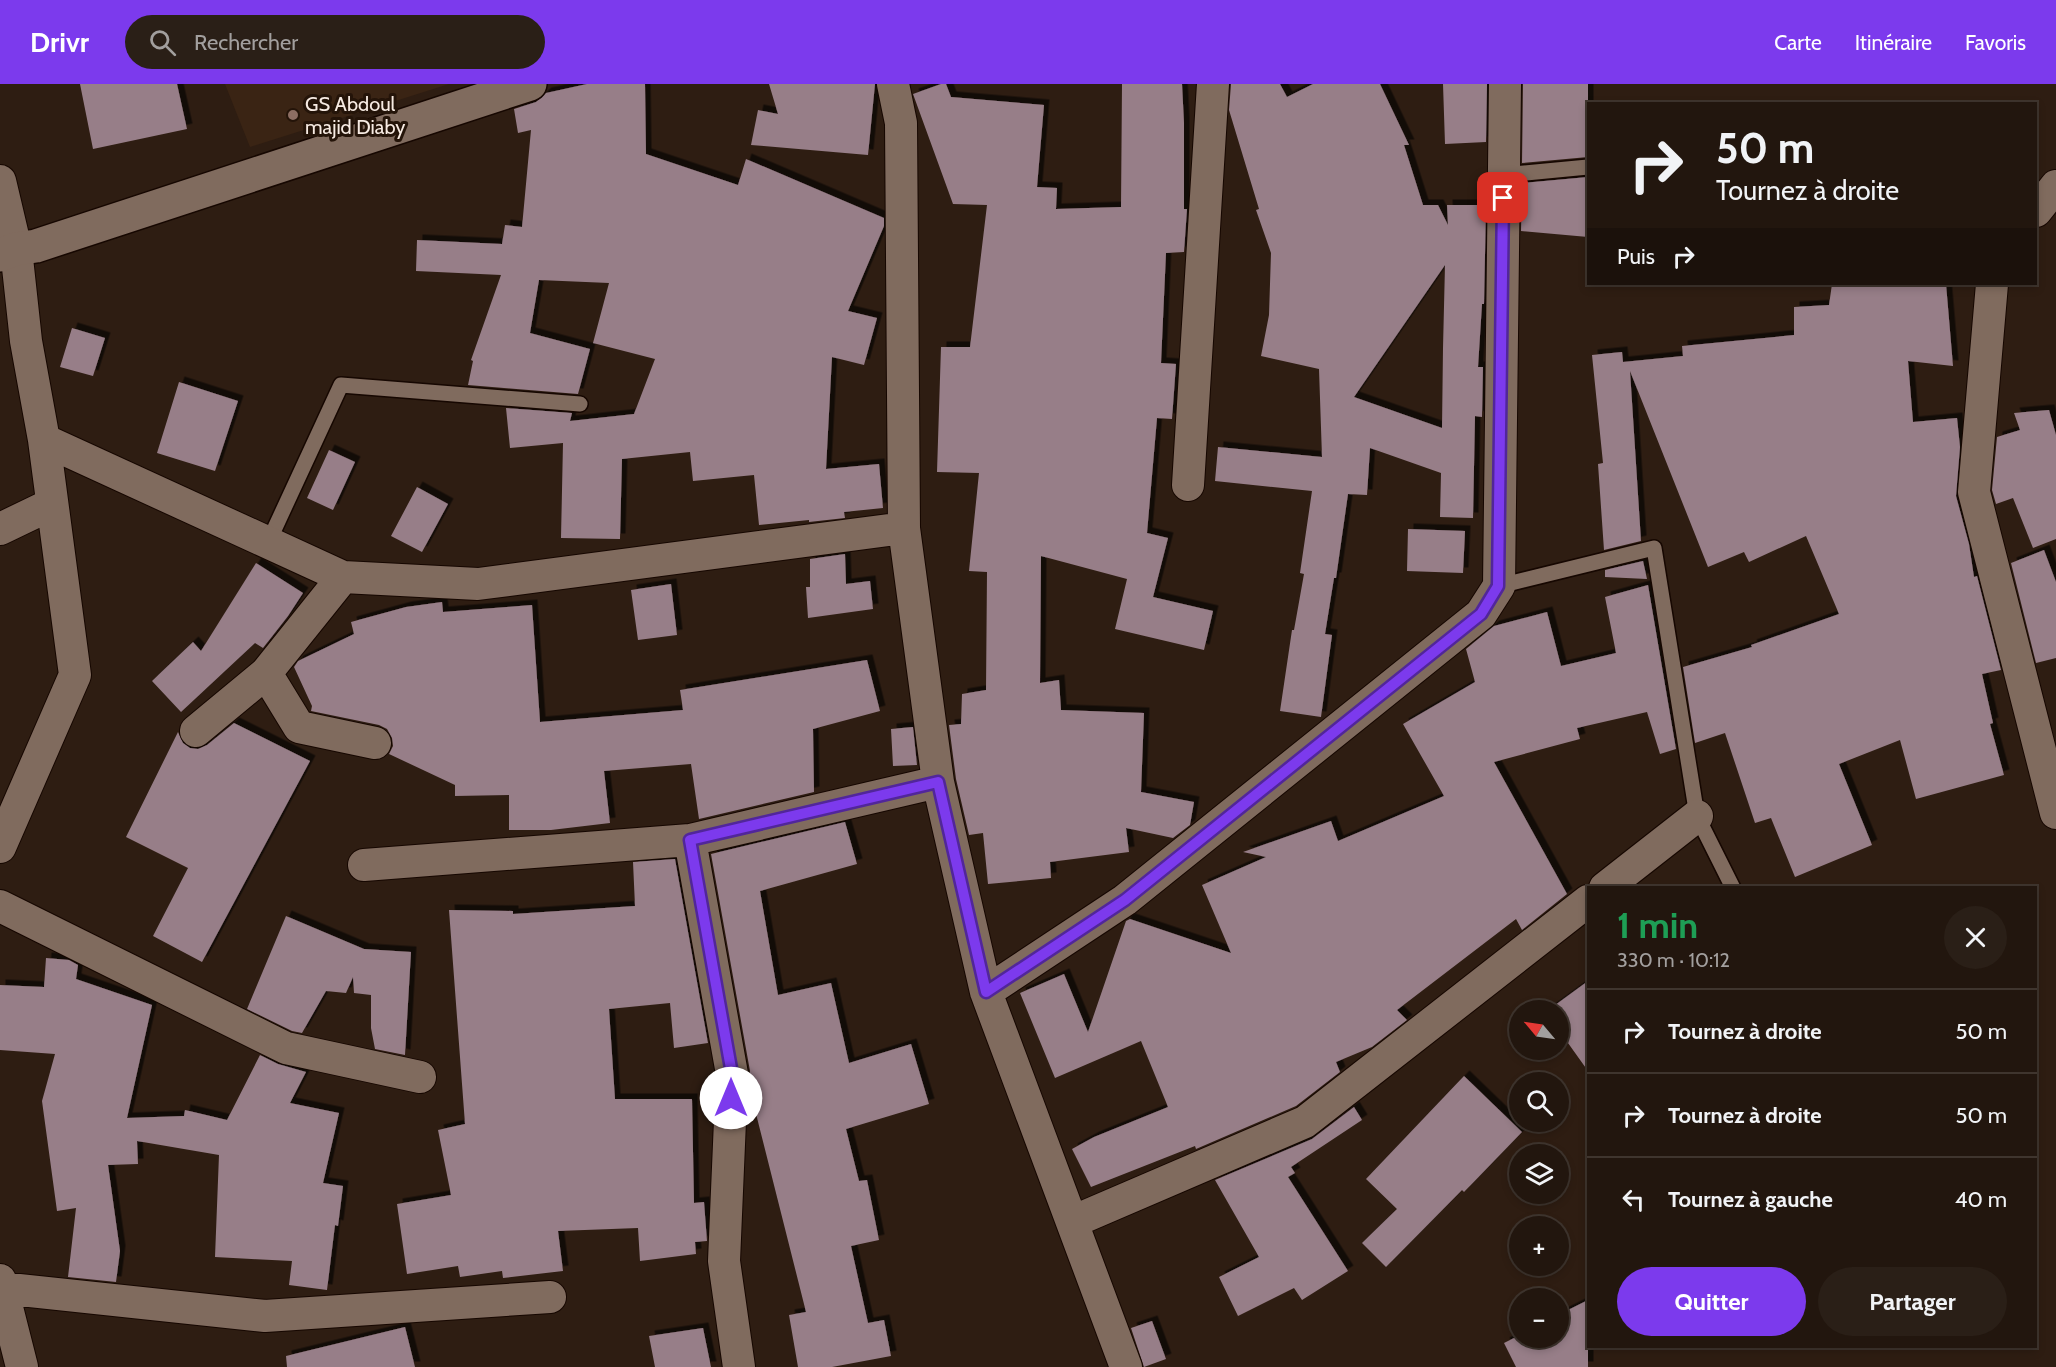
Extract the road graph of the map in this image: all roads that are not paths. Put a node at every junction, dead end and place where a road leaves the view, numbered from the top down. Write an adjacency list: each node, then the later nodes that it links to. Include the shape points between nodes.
1 (530, 84): 10 (street)
2 (893, 84): 16 (street, via 902,123)
3 (1213, 84): 14 (street)
4 (1505, 84): 6 (street)
5 (1587, 167): 6 (lane)
6 (1504, 175): 20 (street)
7 (0, 181): 10 (street)
8 (2056, 186): 9 (street)
9 (2037, 210)
10 (8, 252): 13 (street)
11 (1992, 285): 25 (street, via 1974,492)
12 (580, 405): 18 (lane, via 341,385)
13 (44, 440): 15 (street); 18 (street)
14 (1188, 485)
15 (52, 504): 17 (street); 28 (street, via 75,675)
16 (904, 528): 19 (street, via 478,584); 24 (street)
17 (0, 530)
18 (268, 543): 19 (street)
19 (343, 577): 21 (street)
20 (1498, 586): 26 (lane, via 1654,548); 34 (street, via 1481,614 1125,900)
21 (266, 673): 22 (street); 23 (street, via 299,726)
22 (196, 731)
23 (375, 743)
24 (938, 782): 27 (street); 34 (street)
25 (2056, 813)
26 (1698, 816): 30 (street); 31 (lane)
27 (690, 840): 29 (street); 40 (street, via 732,1074 724,1261)
28 (0, 847)
29 (364, 866)
30 (1608, 886)
31 (1732, 886)
32 (1587, 902): 36 (street, via 1305,1122)
33 (0, 906): 35 (street, via 286,1048)
34 (986, 992): 36 (street)
35 (420, 1077)
36 (1072, 1222): 41 (street)
37 (1, 1285): 38 (street, via 265,1316); 39 (street)
38 (550, 1297)
39 (22, 1367)
40 (739, 1367)
41 (1126, 1367)

